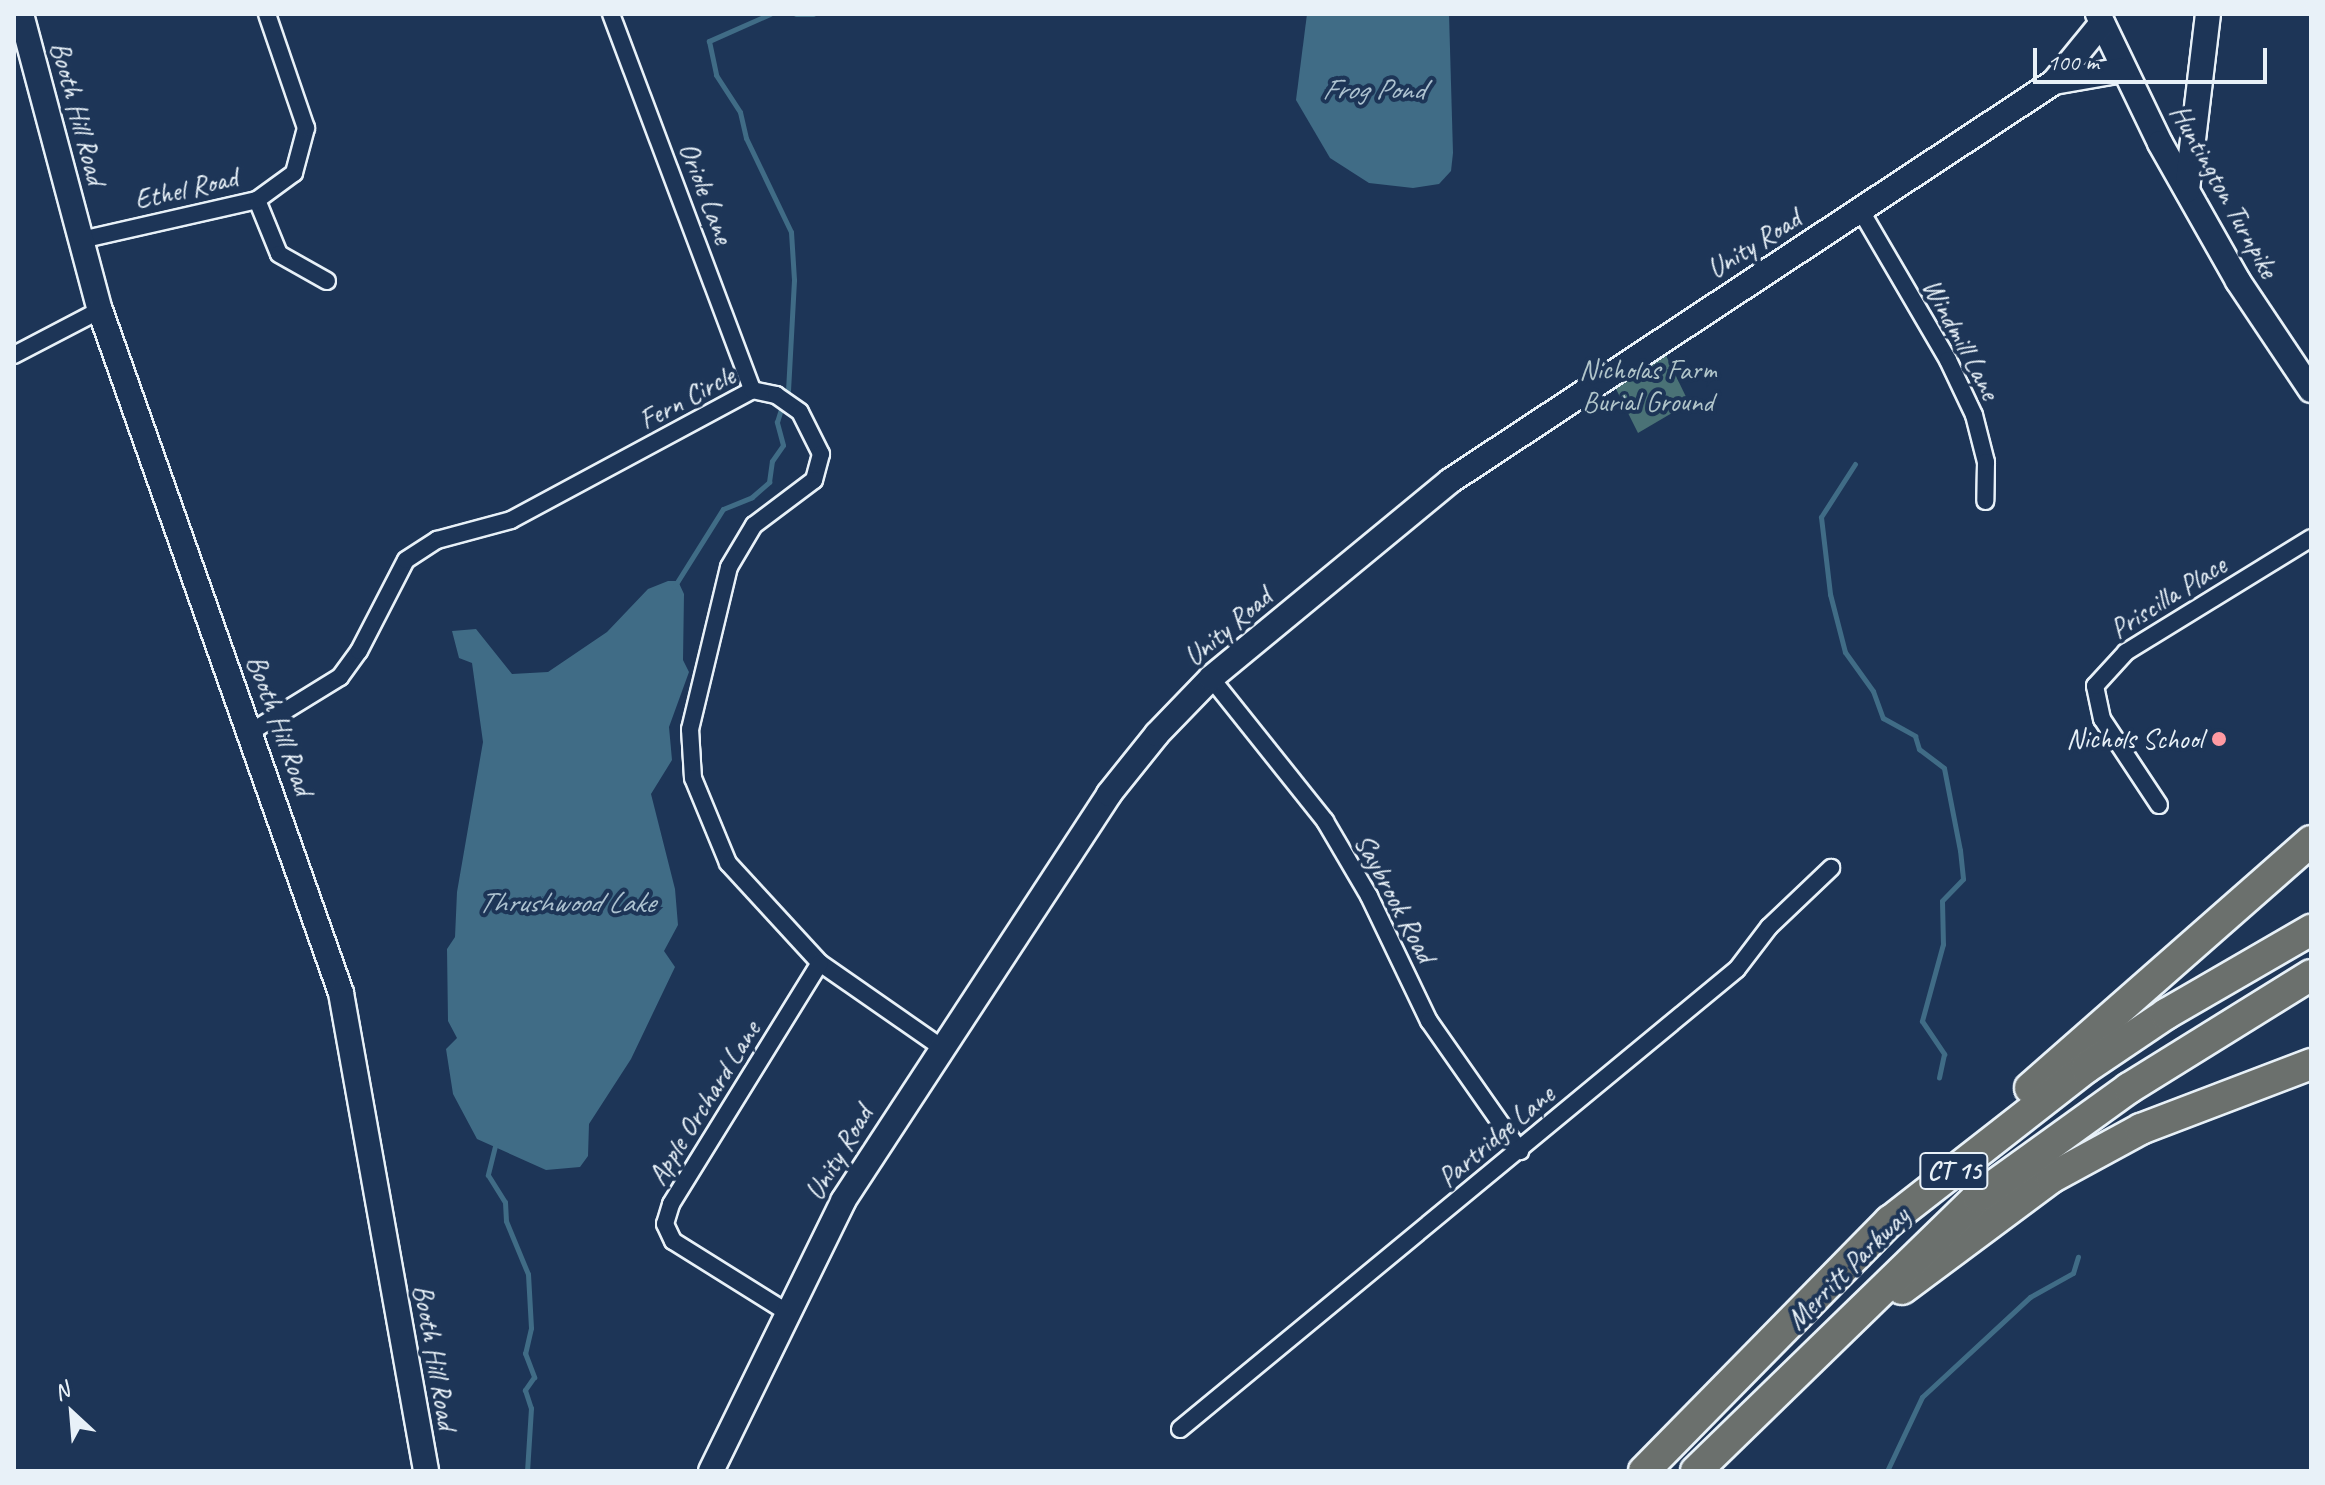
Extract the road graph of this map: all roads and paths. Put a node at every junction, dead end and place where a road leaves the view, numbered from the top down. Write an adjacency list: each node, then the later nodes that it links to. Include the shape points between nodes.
1 (21, 14): 11 (main road, Booth Hill Road)
2 (267, 14): 9 (street, via 306,128 294,173)
3 (611, 14): 15 (street, Oriole Lane)
4 (2208, 14): 8 (main road)
5 (2100, 19): 6 (main road, Huntington Turnpike); 7 (main road, Unity Road)
6 (2123, 70): 7 (main road, Unity Road); 8 (main road, Huntington Turnpike)
7 (2054, 82): 10 (main road, Unity Road)
8 (2187, 190): 16 (main road, Huntington Turnpike, via 2238,281)
9 (257, 200): 11 (street, Ethel Road); 12 (street, via 279,254)
10 (1861, 211): 17 (street, Windmill Lane, via 1974,415 1986,462); 19 (main road, Unity Road, via 1450,481)
11 (81, 240): 13 (main road, Booth Hill Road)
12 (327, 281)
13 (100, 310): 14 (street); 20 (main road, Booth Hill Road)
14 (14, 355)
15 (752, 390): 20 (street, Fern Circle, via 548,503 511,520 437,540 406,560 340,677); 25 (street, Fern Circle, via 776,395 800,412 821,454 814,480 754,525 729,567 690,729 693,778 728,863)
16 (2311, 390)
17 (1985, 501)
18 (2311, 538): 21 (street, Priscilla Place, via 2126,652 2095,686 2102,719)
19 (1211, 678): 27 (main road, Unity Road, via 1109,794); 29 (street, Saybrook Road, via 1325,821 1369,896 1429,1021)
20 (249, 733): 34 (main road, Booth Hill Road, via 341,993)
21 (2159, 805)
22 (2311, 841): 30 (highway, via 1955,1155)
23 (1831, 868): 29 (street, Partridge Lane, via 1769,927 1737,969)
24 (2311, 930): 30 (highway, Merritt Parkway / CT 15, via 2166,1014 2086,1068)
25 (820, 963): 27 (street, Fern Circle); 31 (street, Apple Orchard Lane, via 671,1204 665,1224 673,1241)
26 (2311, 975): 32 (highway, Merritt Parkway / CT 15, via 2129,1088 1978,1197)
27 (941, 1047): 31 (main road, Unity Road, via 843,1201)
28 (2311, 1064): 32 (highway, via 2166,1118 2051,1178)
29 (1520, 1151): 33 (street, Partridge Lane)
30 (1890, 1221): 36 (highway, Merritt Parkway / CT 15)
31 (785, 1311): 35 (main road, Unity Road)
32 (1806, 1364): 37 (highway, Merritt Parkway / CT 15)
33 (1180, 1429)
34 (426, 1471)
35 (711, 1471)
36 (1644, 1471)
37 (1696, 1471)

